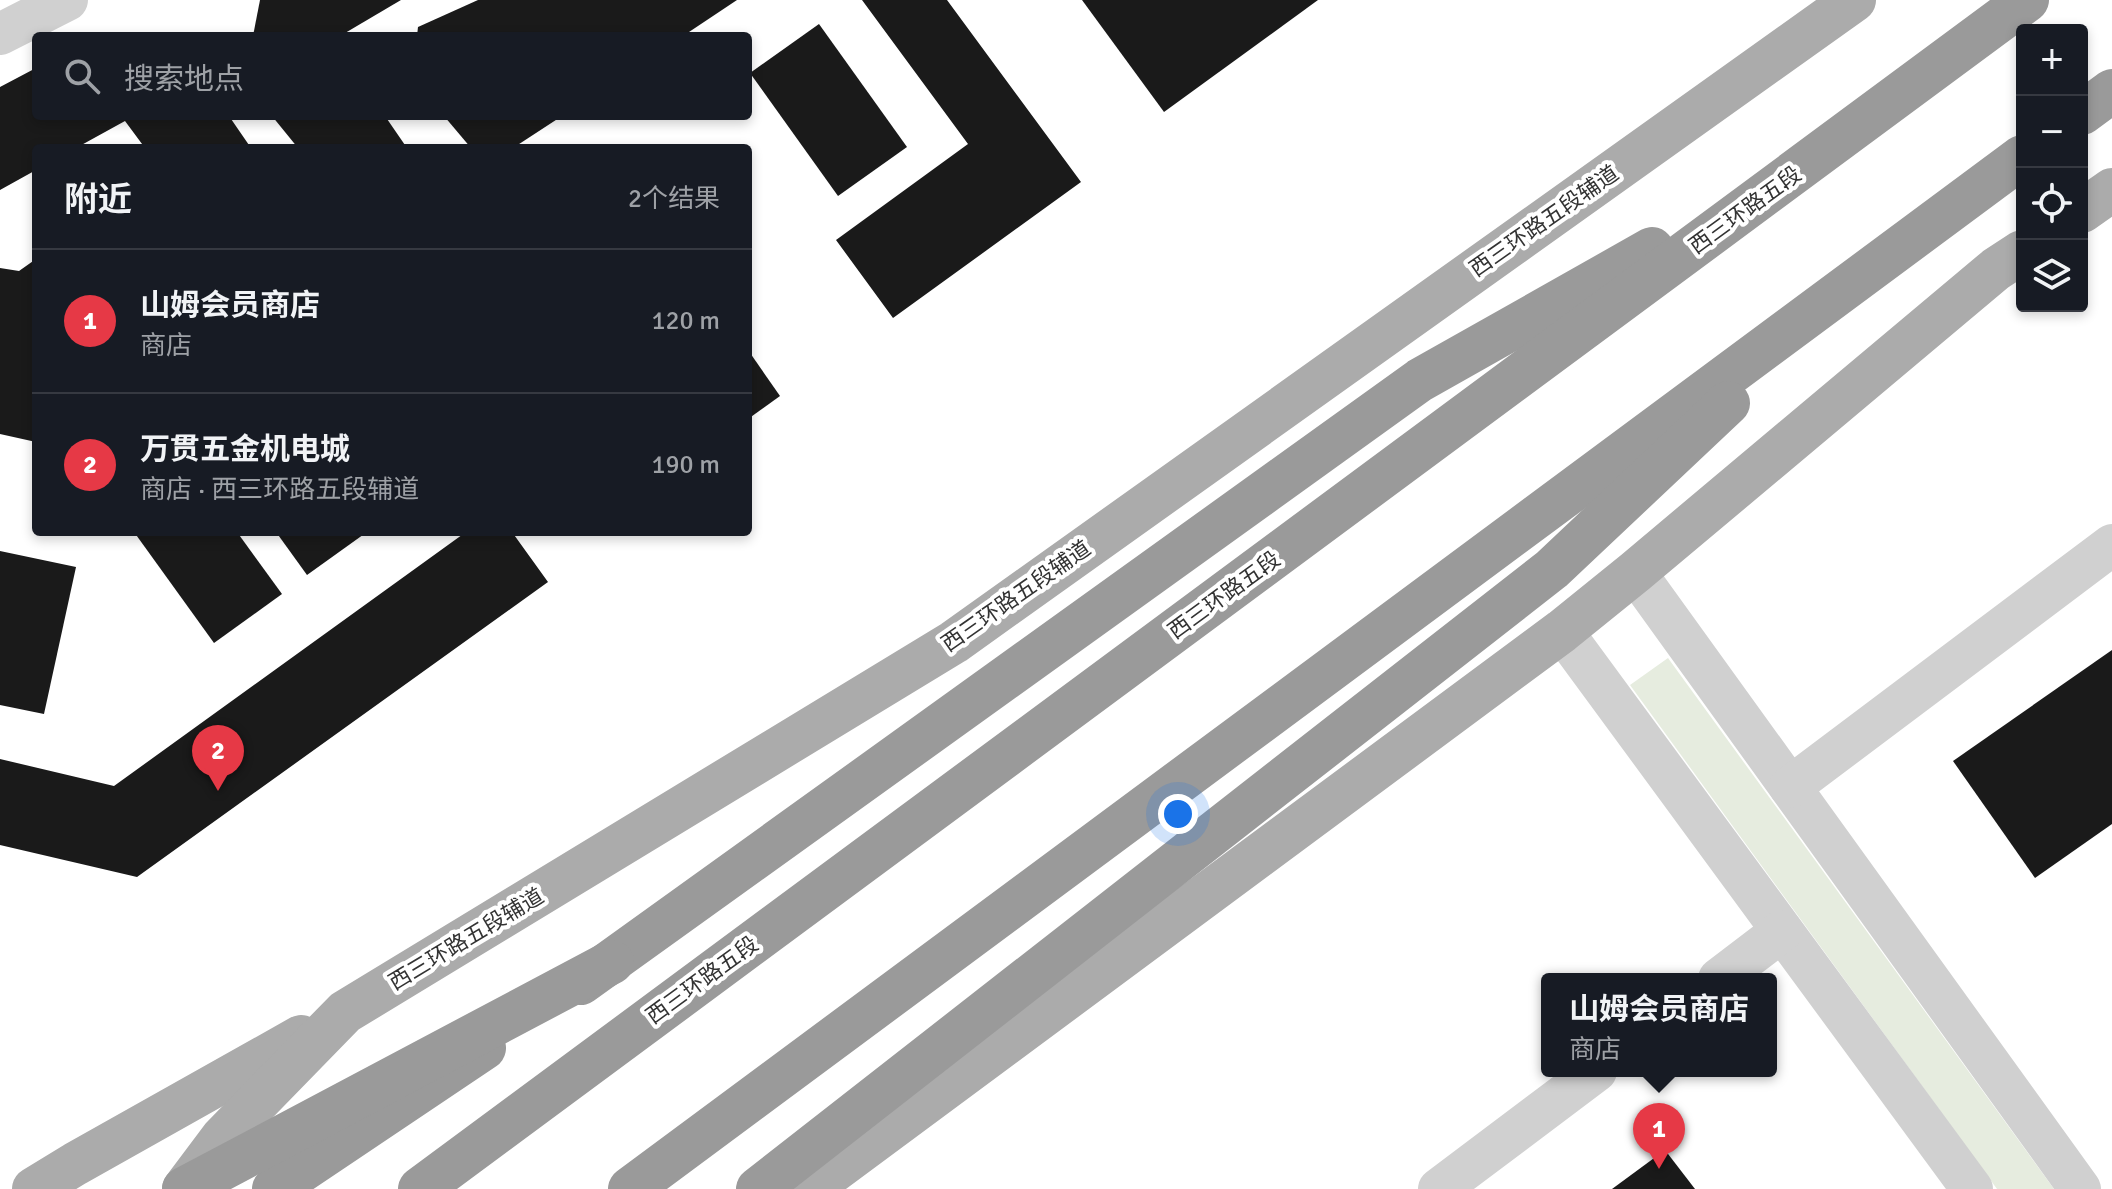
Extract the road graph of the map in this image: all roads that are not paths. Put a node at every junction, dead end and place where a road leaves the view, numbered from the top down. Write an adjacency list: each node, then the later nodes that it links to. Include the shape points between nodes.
1 (67, 0): 4 (street)
2 (1854, 0): 20 (main road, 西三环路五段辅道, via 954,642)
3 (2027, 0): 7 (highway, 西三环路五段)
4 (2, 27)
5 (2112, 91): 6 (highway)
6 (2088, 109)
7 (1821, 153): 18 (highway, via 1420,380); 25 (highway, 西三环路五段)
8 (2016, 161): 12 (highway)
9 (2112, 190): 10 (main road)
10 (2088, 207)
11 (2016, 256): 14 (main road)
12 (1881, 260): 26 (highway); 27 (highway, via 1552,569)
13 (2112, 545): 16 (street)
14 (1635, 572): 15 (main road); 16 (street)
15 (1562, 631): 17 (street); 28 (main road)
16 (1790, 787): 31 (street)
17 (1782, 931): 19 (street); 30 (street)
18 (612, 962): 23 (highway, bridge); 24 (highway, bridge)
19 (1727, 973)
20 (345, 1012): 22 (main road); 23 (main road, 西三环路五段辅道, via 223,1137)
21 (1588, 1077): 29 (street)
22 (34, 1189)
23 (184, 1189)
24 (274, 1189)
25 (420, 1189)
26 (630, 1189)
27 (758, 1189)
28 (809, 1189)
29 (1439, 1189)
30 (1972, 1189)
31 (2080, 1189)

